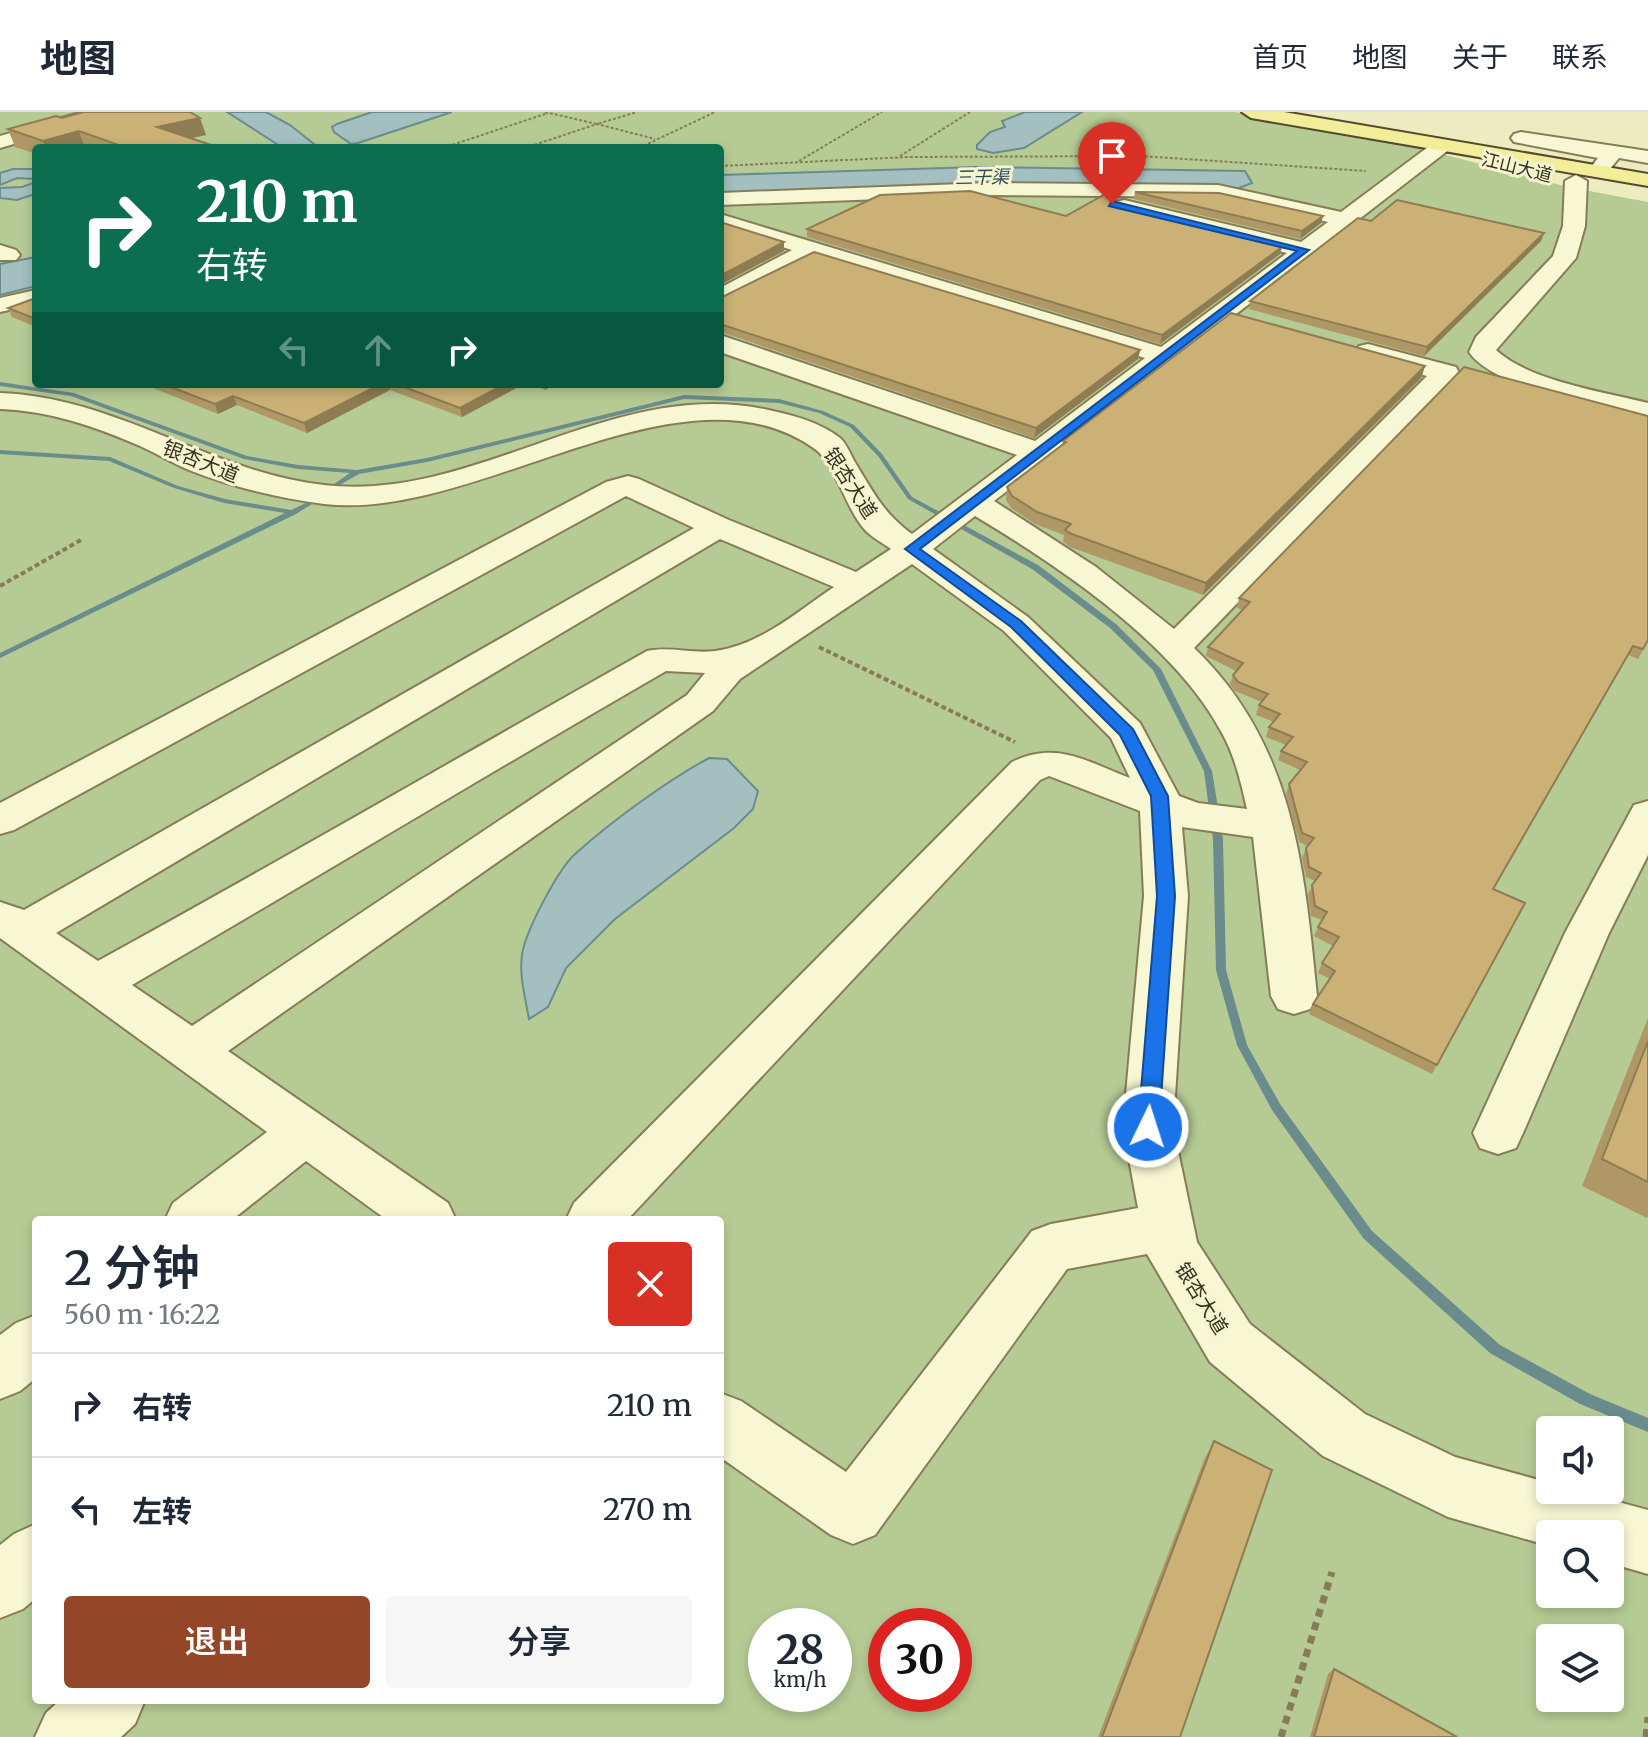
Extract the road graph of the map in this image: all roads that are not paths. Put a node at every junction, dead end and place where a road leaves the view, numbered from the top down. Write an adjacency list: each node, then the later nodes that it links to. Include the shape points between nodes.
1 (103, 112): 5 (street)
2 (1251, 112): 3 (main road, 江山大道)
3 (1387, 136): 7 (main road, 江山大道); 11 (main road, 江山大道)
4 (1521, 138): 8 (street)
5 (0, 142)
6 (0, 148): 9 (street)
7 (1439, 148): 11 (main road, 江山大道); 16 (street)
8 (1615, 148): 10 (street); 11 (street)
9 (24, 157)
10 (1648, 157)
11 (1587, 176): 12 (main road, 江山大道); 13 (main road, 江山大道); 29 (street, via 1564,258 1482,352 1511,372)
12 (1648, 180)
13 (1648, 195)
14 (724, 199): 16 (street, via 989,189 1202,191)
15 (1112, 204): 19 (street)
16 (1345, 219): 19 (street)
17 (724, 222): 18 (street)
18 (812, 249): 20 (street); 27 (street)
19 (1304, 250): 23 (street)
20 (724, 296)
21 (32, 298): 22 (street)
22 (0, 305)
23 (1223, 312): 24 (street); 27 (street)
24 (1253, 321)
25 (724, 344): 30 (street)
26 (1342, 345): 36 (street, via 1446,373)
27 (1165, 356): 30 (street)
28 (0, 401): 33 (street, 银杏大道, via 72,410 260,484 326,495 377,496 445,483 640,420 703,410 747,413 793,424 830,445 877,524)
29 (1648, 411)
30 (1038, 452): 31 (street)
31 (967, 507): 33 (street); 36 (street, via 1063,558)
32 (718, 527): 34 (street); 39 (street, via 628,485 617,488); 41 (street)
33 (915, 546): 34 (street); 37 (street, 银杏大道, via 1016,624 1127,732)
34 (860, 586): 35 (street)
35 (781, 639): 42 (street, via 724,662 660,659); 44 (street, via 727,671 700,703)
36 (1174, 649): 40 (street, via 1206,680 1243,736)
37 (1160, 806): 40 (street); 49 (street, via 1066,767 1040,764 1026,771); 50 (street, 银杏大道, via 1166,896 1148,1127)
38 (1648, 815): 46 (street, via 1587,933)
39 (0, 820)
40 (1269, 825): 43 (street)
41 (11, 924): 42 (street)
42 (95, 984): 44 (street)
43 (1294, 996)
44 (191, 1052): 45 (street)
45 (305, 1132): 47 (street); 48 (street)
46 (1498, 1133)
47 (197, 1216)
48 (422, 1216)
49 (597, 1216)
50 (1168, 1226): 53 (street, via 1051,1248 853,1513); 54 (street, 银杏大道, via 1172,1249 1230,1343 1344,1435 1448,1486)
51 (32, 1345): 52 (street)
52 (0, 1371)
53 (724, 1425)
54 (1648, 1542)
55 (32, 1559): 56 (street)
56 (0, 1586)
57 (107, 1704): 58 (street)
58 (70, 1737)

